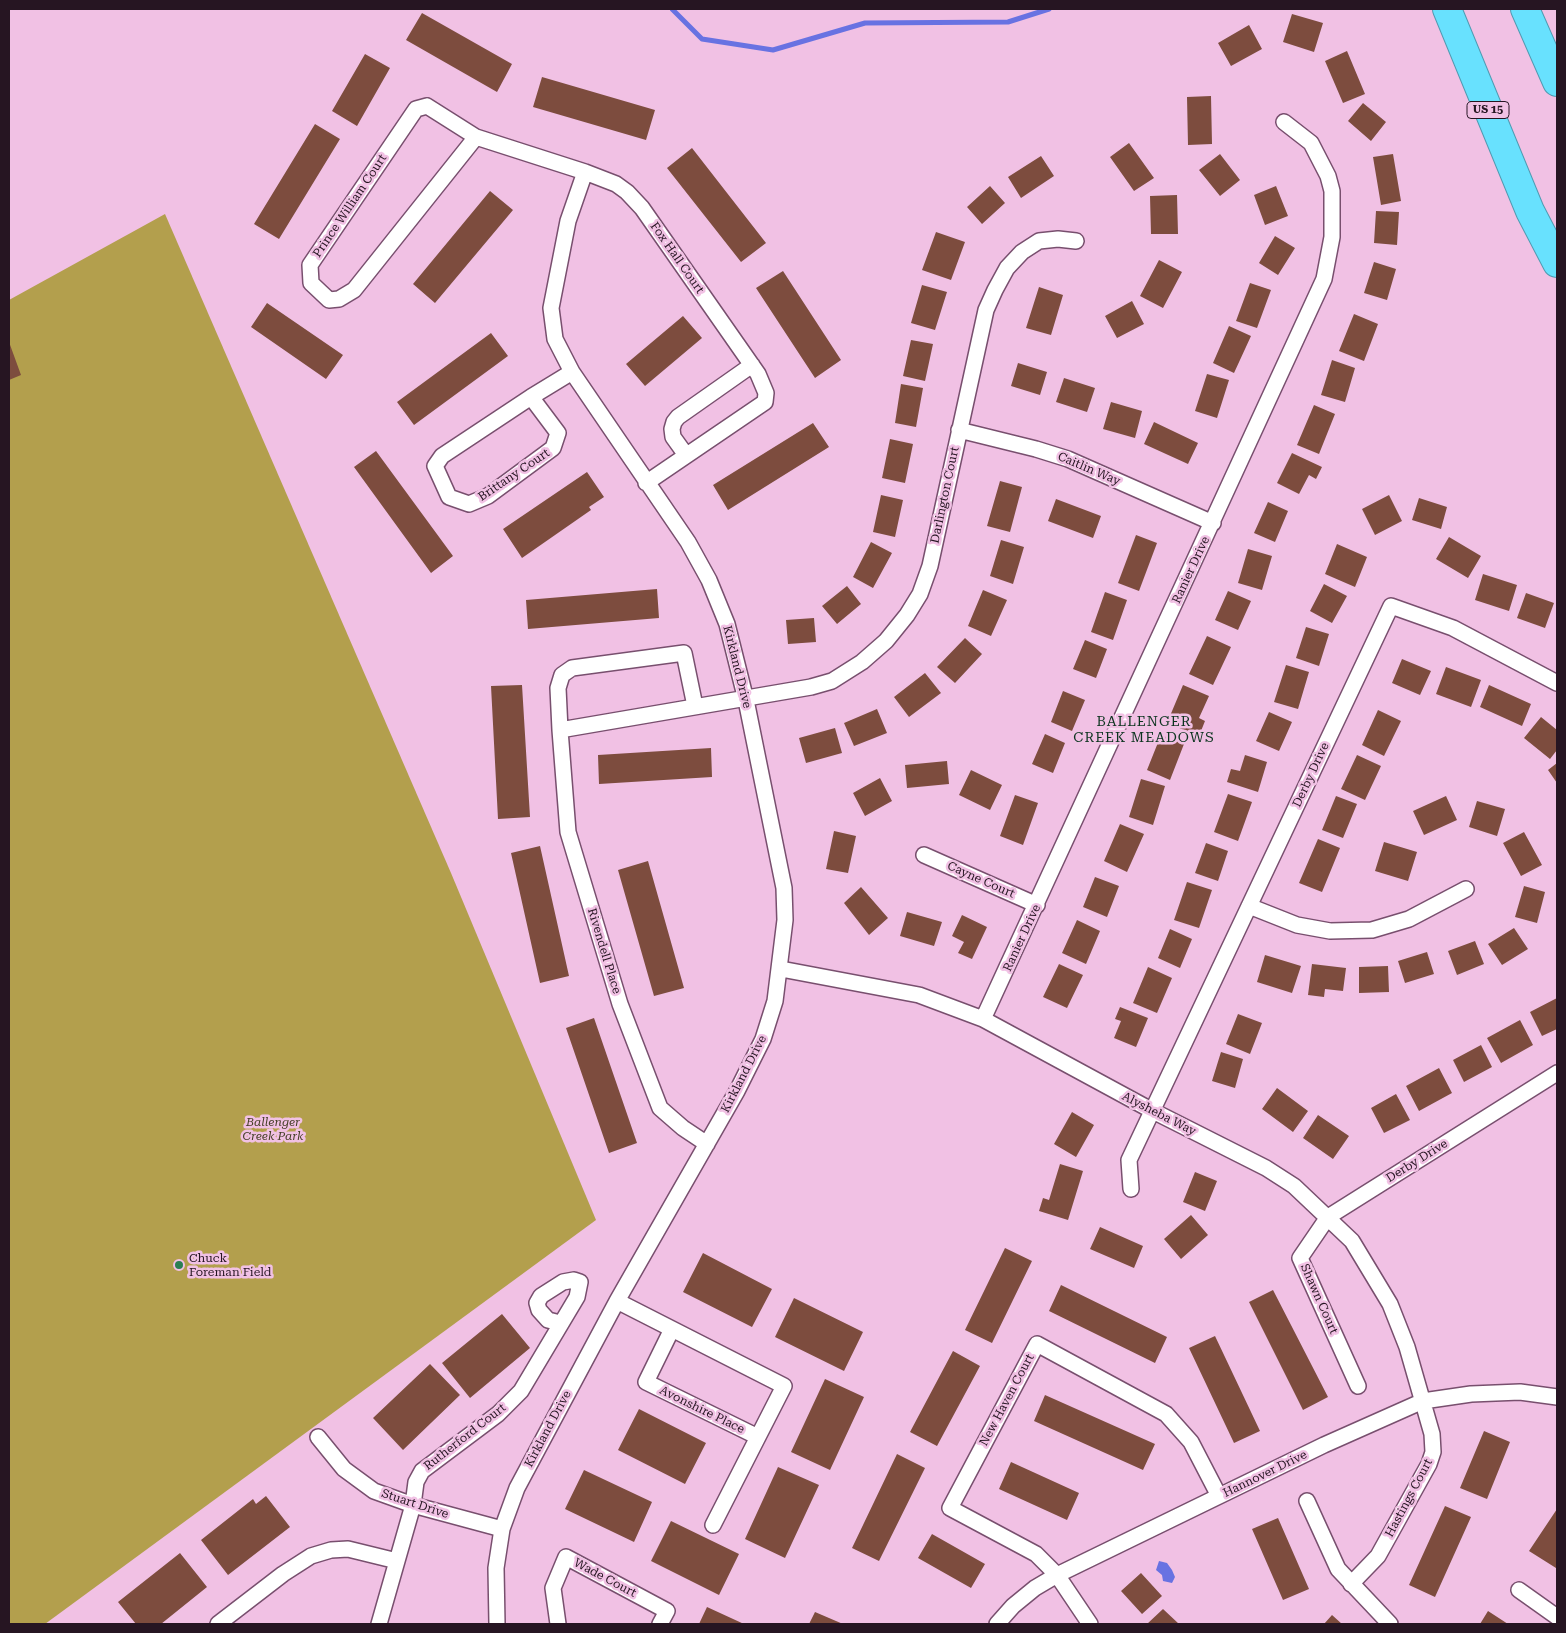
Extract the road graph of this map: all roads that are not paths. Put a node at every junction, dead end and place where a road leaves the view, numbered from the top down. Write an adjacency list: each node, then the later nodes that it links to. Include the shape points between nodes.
1 (1447, 9): 7 (highway, US 15)
2 (1525, 9): 3 (highway)
3 (1557, 82)
4 (1284, 122): 17 (street, Ranier Drive, via 1311,143 1328,176 1333,208 1329,256 1318,293)
5 (476, 137): 5 (street, Prince William Court, via 427,106 416,109 310,265 311,282 318,290 329,300 339,299 354,290); 6 (street, Prince William Court)
6 (585, 172): 11 (street, Fox Hall Court, via 616,184 642,208); 12 (street, via 568,221 551,308 555,339)
7 (1530, 211): 9 (highway, US 15); 10 (highway)
8 (1076, 241): 14 (street, Darlington Court, via 1039,242 1022,252 1007,268 986,310)
9 (1557, 263)
10 (1557, 281)
11 (752, 365): 15 (street, via 674,422 673,437); 15 (street, Fox Hall Court, via 766,393 765,402)
12 (572, 372): 13 (street, Brittany Court); 16 (street, Kirkland Drive)
13 (531, 397): 13 (street, Brittany Court, via 558,433 553,448 488,496 469,504 449,497 435,466 442,456)
14 (959, 430): 17 (street, Caitlin Way, via 1068,459); 19 (street, Darlington Court, via 930,566 920,594 907,615 886,641 862,662 832,681)
15 (686, 455): 16 (street, Fox Hall Court)
16 (646, 483): 19 (street, Kirkland Drive, via 688,542 709,580 726,624)
17 (1213, 523): 24 (street, Ranier Drive)
18 (1557, 683): 25 (street, Derby Drive, via 1453,628 1391,606)
19 (746, 700): 20 (street); 26 (street, Kirkland Drive, via 784,888 786,920)
20 (695, 706): 21 (street); 21 (street, Rivendell Place, via 684,653 572,668 562,675 558,688)
21 (560, 730): 30 (street, Rivendell Place, via 568,832 620,1004 660,1108)
22 (924, 855): 24 (street, Cayne Court)
23 (1466, 889): 25 (street, via 1409,919 1372,930 1330,931 1305,926)
24 (1037, 905): 27 (street, Ranier Drive)
25 (1249, 906): 29 (street, Derby Drive)
26 (781, 969): 27 (street, Alysheba Way, via 919,995); 30 (street, Kirkland Drive, via 763,1039)
27 (983, 1019): 29 (street, Alysheba Way)
28 (1557, 1073): 32 (street, Derby Drive)
29 (1152, 1110): 31 (street, Derby Drive, via 1129,1160); 32 (street, Alysheba Way, via 1266,1168 1294,1186)
30 (707, 1144): 33 (street, Kirkland Drive)
31 (1131, 1189)
32 (1328, 1217): 36 (street, Shawn Court, via 1300,1258); 38 (street, Alysheba Way, via 1352,1241 1390,1304)
33 (617, 1301): 35 (street, Avonshire Place); 45 (street, Kirkland Drive, via 516,1488)
34 (560, 1324): 43 (street, Rutherford Court, via 521,1391 498,1414 422,1471 416,1482)
35 (672, 1329): 40 (street, Avonshire Place, via 784,1386); 40 (street, Avonshire Place, via 646,1382)
36 (1358, 1386)
37 (1557, 1397): 38 (street, Hannover Drive, via 1520,1392 1481,1393)
38 (1424, 1401): 41 (street, Hannover Drive); 48 (street, Hastings Court, via 1432,1434 1433,1452 1429,1464 1378,1556)
39 (318, 1437): 43 (street, Stuart Drive, via 344,1468 374,1491)
40 (758, 1437): 44 (street, Avonshire Place)
41 (1220, 1496): 47 (street, Hannover Drive); 47 (street, New Haven Court, via 1191,1442 1166,1414 1037,1344 950,1508 1036,1554)
42 (1307, 1501): 48 (street, via 1338,1569)
43 (413, 1505): 45 (street, Stuart Drive); 46 (street, Rutherford Court)
44 (713, 1525)
45 (502, 1530): 53 (street, Kirkland Drive, via 496,1568)
46 (397, 1561): 51 (street, via 348,1549 311,1556); 52 (street, Rutherford Court)
47 (1057, 1575): 56 (street, Hannover Drive, via 1020,1600); 57 (street)
48 (1352, 1584): 58 (street)
49 (1519, 1590): 50 (street)
50 (1557, 1617)
51 (220, 1624)
52 (379, 1624)
53 (497, 1624)
54 (558, 1624): 55 (street, Wade Court, via 553,1588 566,1556 667,1611)
55 (660, 1624)
56 (997, 1624)
57 (1090, 1624)
58 (1390, 1624)

